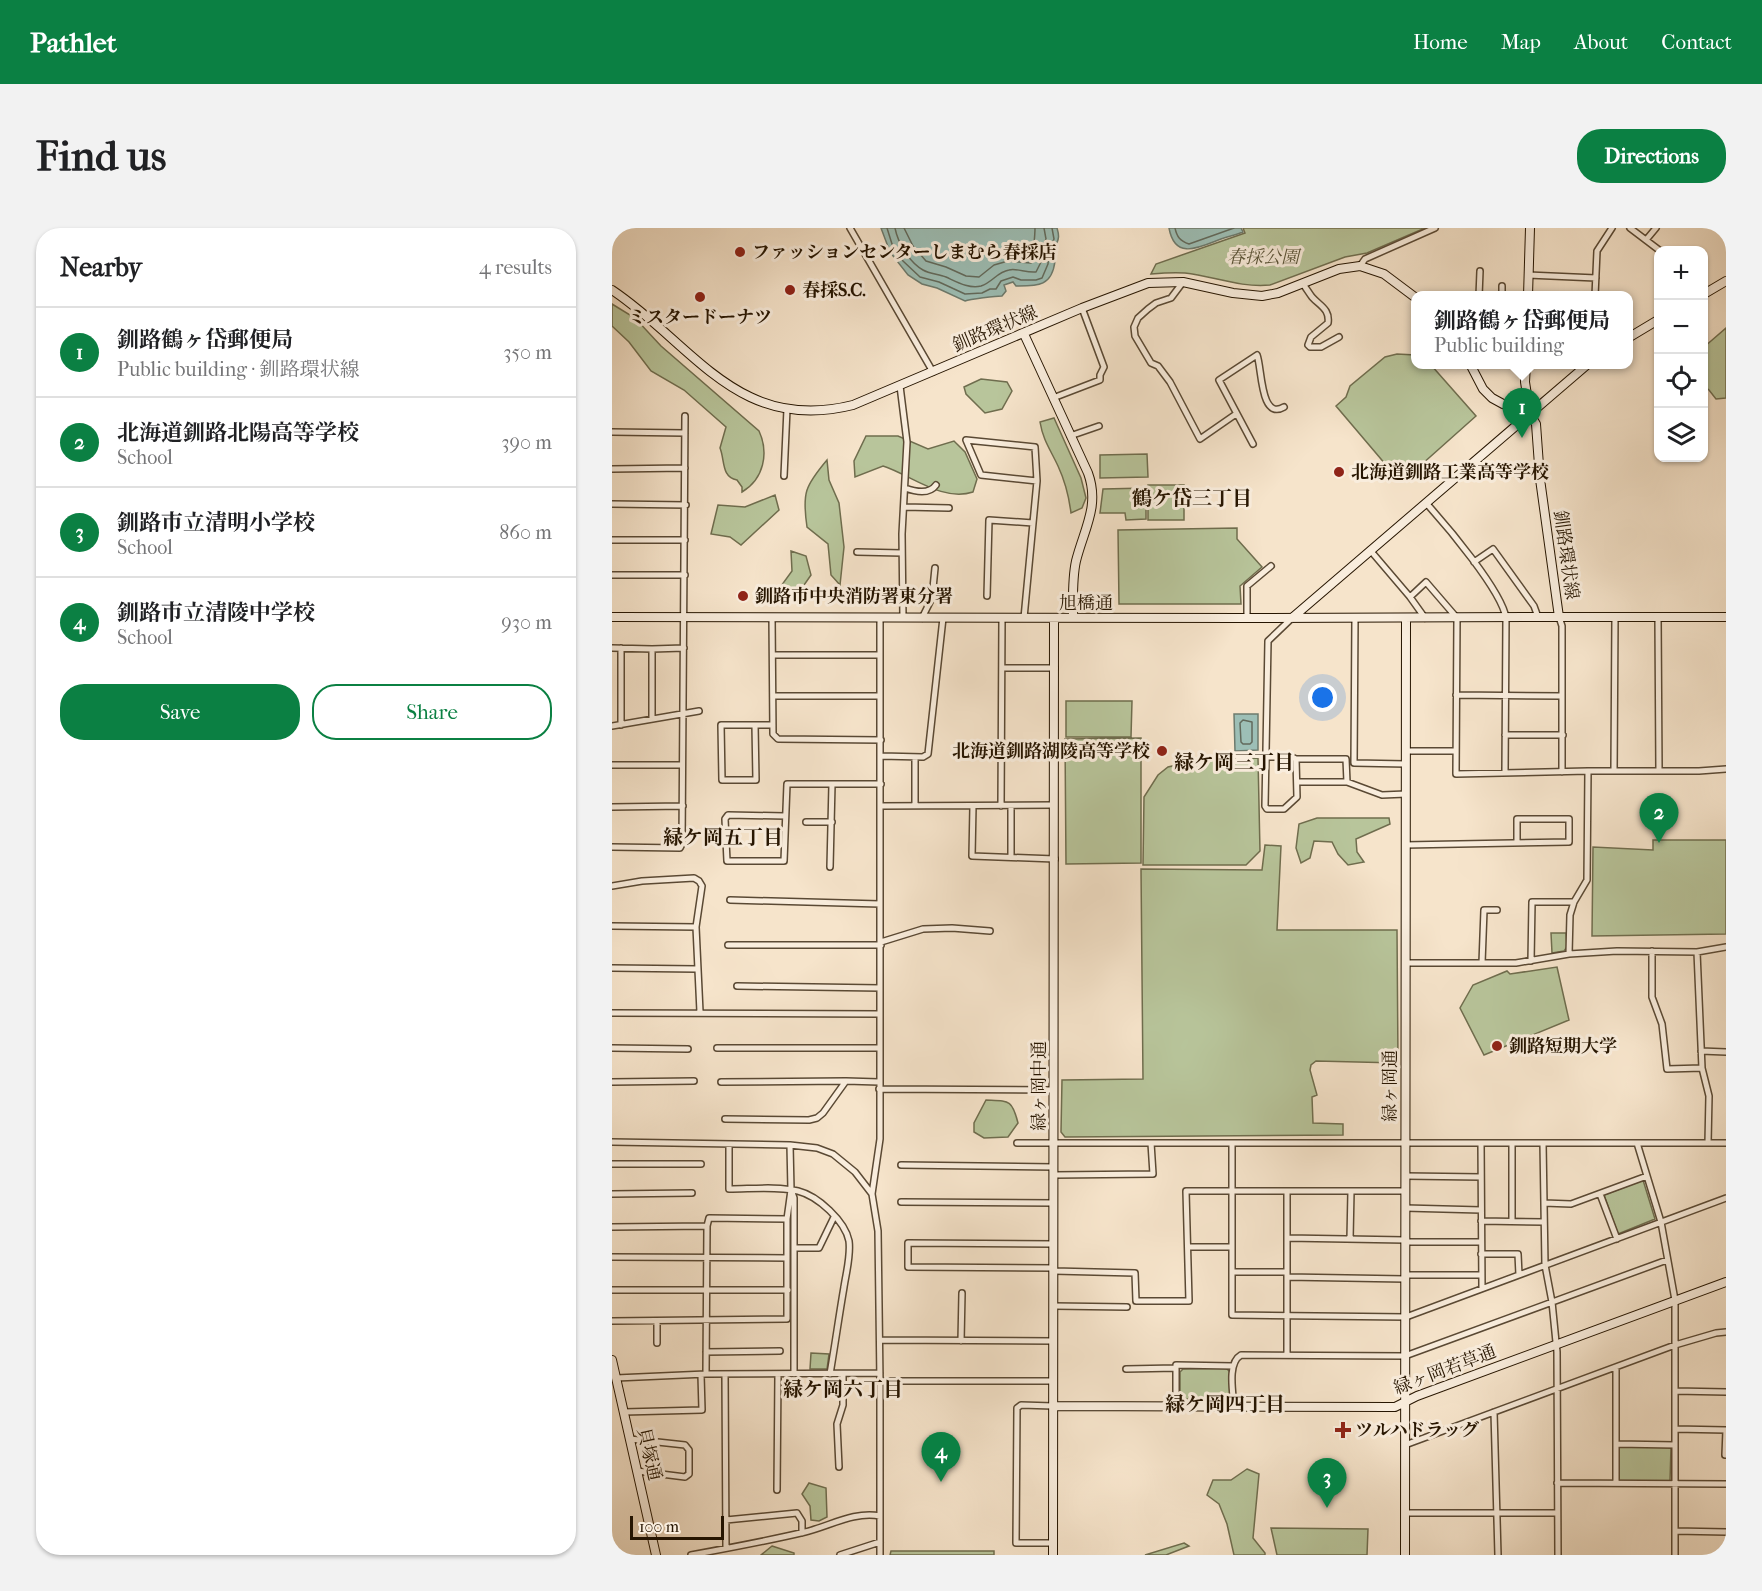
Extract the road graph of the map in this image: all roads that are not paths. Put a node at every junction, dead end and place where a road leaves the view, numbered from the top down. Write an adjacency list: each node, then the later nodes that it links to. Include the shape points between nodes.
1 (850, 228): 32 (street)
2 (1435, 228): 9 (street, via 1365,259)
3 (1530, 228): 11 (street)
4 (1612, 228): 12 (street, via 1597,251)
5 (1630, 228): 7 (street)
6 (1656, 228): 7 (street)
7 (1646, 240): 8 (street)
8 (1654, 246)
9 (1360, 266): 15 (street, 釧路環状線, via 1339,269); 23 (street, via 1384,274)
10 (1480, 271): 19 (street)
11 (1528, 275): 12 (street); 21 (street)
12 (1596, 278): 22 (street)
13 (1726, 281): 17 (street)
14 (1183, 282): 15 (street, 釧路環状線, via 1262,296); 24 (street, 釧路環状線, via 1141,285); 37 (street, via 1171,298 1156,303 1138,318 1135,336 1151,363 1170,382 1200,439)
15 (1303, 284): 28 (street, via 1329,318 1308,345 1321,347)
16 (1502, 286): 20 (street)
17 (1708, 289)
18 (612, 290): 36 (street, 釧路環状線, via 739,393)
19 (1479, 291)
20 (1502, 291)
21 (1528, 291)
22 (1595, 291)
23 (1411, 294)
24 (1082, 308): 26 (street, 釧路環状線); 34 (street, via 1104,367 1100,380)
25 (1654, 323): 27 (street)
26 (1024, 334): 32 (street, 釧路環状線); 34 (street)
27 (1633, 336)
28 (1339, 337)
29 (1473, 369): 38 (street, via 1492,398)
30 (1526, 369): 38 (street, 釧路環状線)
31 (1582, 369): 38 (street)
32 (933, 372): 33 (street, 釧路環状線)
33 (900, 386): 36 (street, 釧路環状線, via 835,410); 50 (street, via 907,442)
34 (1053, 398): 43 (street)
35 (1284, 407): 37 (street, via 1279,410 1268,405 1257,355 1219,380)
36 (787, 409): 47 (street)
37 (1236, 414): 44 (street)
38 (1530, 414): 51 (street); 73 (street, 釧路環状線, via 1536,424)
39 (685, 416): 42 (street)
40 (1099, 426): 43 (street)
41 (612, 432): 42 (street)
42 (685, 433): 46 (street)
43 (1070, 436): 83 (street, via 1094,498 1074,571)
44 (1253, 444)
45 (612, 468): 46 (street)
46 (685, 468): 53 (street)
47 (784, 476)
48 (1037, 481): 48 (street, via 981,475 966,440 1035,447); 56 (street)
49 (936, 485): 50 (street, via 926,492)
50 (905, 488): 54 (street)
51 (1426, 503): 59 (street); 62 (street)
52 (612, 504): 53 (street)
53 (686, 505): 58 (street)
54 (904, 507): 55 (street); 61 (street)
55 (950, 508)
56 (1033, 523): 67 (street, via 988,520); 81 (street)
57 (612, 540): 58 (street)
58 (685, 540): 66 (street)
59 (1370, 550): 68 (street); 85 (street)
60 (857, 552): 61 (street)
61 (902, 553): 77 (street)
62 (1474, 562): 72 (street, via 1493,549); 90 (street, via 1504,607)
63 (1271, 566): 84 (street, via 1247,586)
64 (935, 568): 78 (street, via 932,598)
65 (612, 575): 66 (street)
66 (685, 576): 70 (street)
67 (987, 596)
68 (1410, 597): 88 (street); 89 (street, via 1426,582)
69 (612, 616): 70 (street, 旭橋通)
70 (684, 617): 71 (street, 旭橋通); 94 (street)
71 (772, 617): 76 (street, 旭橋通); 96 (street)
72 (1538, 617): 73 (street, 旭橋通); 90 (street, 旭橋通)
73 (1559, 617): 74 (street, 釧路環状線); 104 (street)
74 (1615, 617): 91 (street, 釧路環状線); 126 (street)
75 (1726, 617): 91 (street, 釧路環状線)
76 (880, 618): 77 (street, 旭橋通); 97 (street)
77 (903, 618): 78 (street, 旭橋通)
78 (922, 618): 79 (street, 旭橋通)
79 (943, 618): 80 (street, 旭橋通); 118 (street, via 928,754)
80 (1002, 618): 81 (street, 旭橋通); 98 (street)
81 (1024, 618): 82 (street, 旭橋通)
82 (1054, 618): 83 (street, 旭橋通); 99 (street, 緑ヶ岡中通)
83 (1073, 618): 84 (street, 旭橋通)
84 (1247, 618): 85 (street, 旭橋通)
85 (1292, 618): 86 (street, 旭橋通); 119 (street, via 1268,641)
86 (1354, 618): 87 (street, 旭橋通); 121 (street, via 1354,763)
87 (1406, 618): 88 (street, 旭橋通); 115 (street, 緑ヶ岡通)
88 (1425, 618): 89 (street, 旭橋通)
89 (1457, 618): 90 (street, 旭橋通); 100 (street)
90 (1506, 618): 103 (street)
91 (1658, 618): 127 (street)
92 (612, 648): 93 (street)
93 (621, 648): 95 (street); 108 (street)
94 (684, 648): 95 (street); 106 (street)
95 (652, 649): 107 (street)
96 (773, 655): 97 (street); 101 (street)
97 (880, 655): 102 (street)
98 (1002, 668): 99 (street); 139 (street)
99 (1054, 668): 135 (street, 緑ヶ岡中通)
100 (1456, 695): 103 (street); 116 (street)
101 (773, 696): 102 (street); 110 (street)
102 (880, 696): 114 (street)
103 (1505, 696): 104 (street); 112 (street)
104 (1562, 696): 113 (street)
105 (699, 711): 106 (street)
106 (683, 714): 107 (street); 123 (street)
107 (652, 719): 108 (street)
108 (621, 725): 111 (street)
109 (755, 725): 109 (street, via 722,725 722,780 756,780); 110 (street)
110 (773, 725): 114 (street, via 777,739)
111 (612, 726)
112 (1505, 735): 113 (street); 128 (street)
113 (1563, 735): 129 (street)
114 (881, 740): 117 (street)
115 (1406, 751): 116 (street); 121 (street, 緑ヶ岡通)
116 (1456, 751): 128 (street, via 1456,774)
117 (880, 756): 118 (street); 133 (street)
118 (915, 757): 137 (street)
119 (1266, 757): 120 (street); 130 (street, via 1268,809 1284,808 1297,797)
120 (1296, 759): 130 (street); 131 (street, via 1346,759)
121 (1406, 764): 134 (street, 緑ヶ岡通)
122 (612, 765): 123 (street)
123 (682, 765): 142 (street)
124 (1726, 770): 127 (street)
125 (1588, 771): 126 (street); 129 (street); 154 (street, via 1587,880)
126 (1614, 771): 127 (street)
127 (1659, 771)
128 (1505, 772): 129 (street)
129 (1562, 772)
130 (1297, 782): 131 (street)
131 (1347, 782): 134 (street, via 1382,795)
132 (832, 784): 133 (street); 143 (street, via 787,784); 145 (street)
133 (881, 784): 136 (street)
134 (1406, 794): 147 (street, 緑ヶ岡通)
135 (1054, 805): 140 (street); 150 (street, 緑ヶ岡中通)
136 (881, 806): 137 (street); 155 (street)
137 (915, 806): 138 (street)
138 (974, 806): 139 (street); 149 (street, via 972,856)
139 (1001, 806): 140 (street)
140 (1011, 806): 149 (street)
141 (612, 807): 142 (street)
142 (683, 807): 148 (street, via 680,848)
143 (785, 816): 143 (street, via 728,815 727,861 784,861)
144 (806, 822): 145 (street)
145 (832, 822): 151 (street)
146 (1517, 842): 146 (street, via 1517,819 1569,819 1569,842); 147 (street)
147 (1406, 844): 167 (street, 緑ヶ岡通)
148 (612, 847)
149 (1011, 857): 150 (street)
150 (1054, 859): 189 (street, 緑ヶ岡中通)
151 (830, 867)
152 (612, 886): 158 (street, via 642,881 699,881 702,886)
153 (730, 900): 155 (street)
154 (1574, 903): 165 (street); 166 (street, via 1532,902)
155 (880, 904): 160 (street)
156 (1497, 910): 168 (street, via 1484,910)
157 (612, 926): 158 (street)
158 (696, 927): 170 (street)
159 (990, 931): 160 (street, via 923,929)
160 (881, 944): 161 (street); 172 (street)
161 (728, 945)
162 (1726, 948): 164 (street)
163 (1652, 951): 164 (street); 165 (street); 182 (street, via 1652,998 1662,1024 1667,1069)
164 (1697, 952): 180 (street)
165 (1569, 954): 166 (street)
166 (1531, 961): 168 (street)
167 (1405, 963): 168 (street); 196 (street, 緑ヶ岡通)
168 (1482, 963)
169 (612, 968): 170 (street)
170 (698, 969): 173 (street)
171 (737, 986): 172 (street)
172 (880, 988): 175 (street)
173 (700, 1012): 174 (street); 175 (street)
174 (612, 1013)
175 (880, 1014): 178 (street)
176 (612, 1048): 179 (street)
177 (717, 1048): 178 (street)
178 (879, 1048): 187 (street)
179 (688, 1049)
180 (1701, 1051): 181 (street); 182 (street)
181 (1726, 1052)
182 (1702, 1068): 201 (street, via 1709,1096)
183 (694, 1081): 185 (street)
184 (846, 1081): 186 (street); 187 (street); 190 (street, via 817,1118)
185 (612, 1082)
186 (721, 1082)
187 (879, 1082): 188 (street)
188 (879, 1089): 189 (street); 219 (street, via 880,1139)
189 (1054, 1090): 193 (street, 緑ヶ岡中通)
190 (725, 1119)
191 (612, 1142): 203 (street)
192 (1017, 1143): 193 (street)
193 (1054, 1143): 194 (street); 208 (street, 緑ヶ岡中通)
194 (1151, 1143): 195 (street); 208 (street, via 1153,1174)
195 (1232, 1143): 196 (street); 213 (street)
196 (1405, 1143): 197 (street); 209 (street, 緑ヶ岡通)
197 (1481, 1143): 198 (street); 211 (street)
198 (1512, 1143): 199 (street); 230 (street)
199 (1543, 1143): 200 (street); 224 (street)
200 (1637, 1143): 201 (street); 210 (street)
201 (1708, 1143): 202 (street)
202 (1726, 1143)
203 (729, 1145): 204 (street); 212 (street, via 729,1189)
204 (790, 1145): 212 (street); 219 (street, via 833,1154 855,1172)
205 (612, 1164): 206 (street)
206 (701, 1164)
207 (901, 1165): 208 (street)
208 (1054, 1171): 223 (street, 緑ヶ岡中通)
209 (1405, 1176): 211 (street); 216 (street, 緑ヶ岡通)
210 (1647, 1176): 220 (street); 232 (street)
211 (1481, 1177): 226 (street)
212 (791, 1190): 227 (street, via 812,1197); 228 (street); 243 (street)
213 (1231, 1190): 214 (street); 241 (street, via 1186,1191); 242 (street)
214 (1287, 1191): 215 (street); 235 (street)
215 (1351, 1191): 216 (street); 236 (street)
216 (1405, 1191): 225 (street, 緑ヶ岡通)
217 (692, 1193): 218 (street)
218 (612, 1194)
219 (872, 1194): 272 (street, via 878,1231)
220 (1600, 1194): 224 (street, via 1571,1204); 237 (street)
221 (1726, 1198): 232 (street)
222 (901, 1202): 223 (street)
223 (1054, 1203): 240 (street, 緑ヶ岡中通)
224 (1544, 1203): 231 (street)
225 (1405, 1208): 226 (street); 238 (street, 緑ヶ岡通)
226 (1481, 1210): 229 (street)
227 (834, 1217): 243 (street, via 819,1248); 291 (street, via 846,1232 849,1253)
228 (787, 1219): 233 (street, via 709,1218); 247 (street)
229 (1481, 1221): 230 (street); 239 (street)
230 (1512, 1221): 231 (street)
231 (1544, 1222): 249 (street)
232 (1661, 1222): 237 (street); 248 (street)
233 (707, 1226): 234 (street); 246 (street)
234 (612, 1227)
235 (1287, 1238): 236 (street); 252 (street)
236 (1350, 1239): 238 (street)
237 (1617, 1239): 249 (street)
238 (1405, 1241): 239 (street); 255 (street, 緑ヶ岡通)
239 (1481, 1242): 244 (street)
240 (1054, 1244): 250 (street, 緑ヶ岡中通); 250 (street, via 908,1243 908,1267)
241 (1188, 1247): 242 (street); 250 (street, via 1188,1301 1136,1302 1135,1273)
242 (1232, 1247): 251 (street)
243 (795, 1248): 290 (street)
244 (1481, 1254): 253 (street); 254 (street, via 1518,1254)
245 (612, 1257): 246 (street)
246 (707, 1257): 247 (street); 259 (street)
247 (787, 1258): 260 (street)
248 (1667, 1260): 262 (street); 263 (street)
249 (1545, 1265): 254 (street); 263 (street)
250 (1054, 1269): 264 (street, 緑ヶ岡中通)
251 (1232, 1272): 252 (street); 266 (street, via 1232,1315)
252 (1287, 1274): 255 (street); 266 (street)
253 (1481, 1275): 255 (street); 257 (street)
254 (1519, 1275): 257 (street)
255 (1405, 1277): 267 (street, 緑ヶ岡通)
256 (1726, 1281): 262 (street, 緑ヶ岡若草通)
257 (1482, 1288): 267 (street)
258 (612, 1290): 259 (street)
259 (707, 1290): 260 (street); 268 (street)
260 (788, 1290): 268 (street, via 788,1319)
261 (962, 1293): 273 (street)
262 (1675, 1300): 276 (street, 緑ヶ岡若草通); 277 (street)
263 (1552, 1302): 276 (street); 281 (street)
264 (1054, 1306): 265 (street); 274 (street, 緑ヶ岡中通)
265 (1128, 1307)
266 (1287, 1316): 267 (street); 280 (street)
267 (1406, 1317): 281 (street, 緑ヶ岡通)
268 (707, 1320): 270 (street); 279 (street)
269 (612, 1321): 270 (street)
270 (657, 1321): 275 (street)
271 (1726, 1332): 277 (street)
272 (880, 1340): 273 (street); 287 (street)
273 (961, 1341): 274 (street)
274 (1053, 1341): 296 (street, 緑ヶ岡中通)
275 (657, 1343)
276 (1556, 1345): 297 (street); 300 (street, 緑ヶ岡若草通)
277 (1675, 1345): 284 (street); 298 (street)
278 (780, 1351): 279 (street)
279 (706, 1352): 293 (street)
280 (1287, 1355): 281 (street); 283 (street, via 1241,1355)
281 (1405, 1356): 300 (street, 緑ヶ岡通)
282 (612, 1359): 294 (street, 貝塚通)
283 (1233, 1366): 285 (street); 303 (street)
284 (1616, 1367): 297 (street); 309 (street)
285 (1176, 1368): 286 (street); 302 (street)
286 (1126, 1369)
287 (880, 1373): 292 (street); 295 (street)
288 (725, 1374): 289 (street); 293 (street); 324 (street)
289 (778, 1374): 290 (street); 319 (street)
290 (794, 1374): 291 (street)
291 (830, 1374): 292 (street)
292 (843, 1374): 313 (street, via 843,1405 837,1424)
293 (704, 1375): 294 (street); 304 (street, via 702,1410)
294 (616, 1378): 304 (street, 貝塚通)
295 (880, 1381): 296 (street); 323 (street)
296 (1053, 1382): 301 (street, 緑ヶ岡中通)
297 (1558, 1388): 305 (street); 315 (street)
298 (1675, 1391): 299 (street); 306 (street)
299 (1726, 1392)
300 (1405, 1402): 303 (street, 緑ヶ岡若草通, via 1395,1407); 310 (street, 緑ヶ岡通)
301 (1053, 1406): 302 (street, 緑ヶ岡若草通); 329 (street, 緑ヶ岡中通); 329 (street, via 1017,1408 1016,1532 1016,1543)
302 (1176, 1406): 303 (street, 緑ヶ岡若草通)
303 (1234, 1407)
304 (624, 1412): 308 (street, 貝塚通)
305 (1494, 1412): 310 (street); 322 (street)
306 (1675, 1429): 307 (street); 311 (street)
307 (1726, 1430): 312 (street)
308 (630, 1440): 314 (street, 貝塚通); 314 (street, via 685,1445 689,1450 689,1474 685,1477)
309 (1617, 1444): 311 (street); 316 (street)
310 (1405, 1445): 320 (street, 緑ヶ岡通)
311 (1675, 1445): 317 (street)
312 (1725, 1455)
313 (839, 1467)
314 (637, 1472): 331 (street, 貝塚通)
315 (1557, 1483): 316 (street); 321 (street)
316 (1617, 1483): 317 (street)
317 (1675, 1484): 318 (street); 325 (street)
318 (1726, 1484)
319 (777, 1490)
320 (1405, 1513): 322 (street); 336 (street, 緑ヶ岡通)
321 (1557, 1513): 322 (street); 338 (street)
322 (1497, 1514): 337 (street)
323 (880, 1516): 327 (street, via 859,1514); 328 (street)
324 (726, 1520): 327 (street, via 797,1513); 330 (street)
325 (1675, 1531): 326 (street); 339 (street)
326 (1726, 1532)
327 (802, 1533): 330 (street)
328 (880, 1542): 333 (street); 334 (street)
329 (1053, 1543): 335 (street, 緑ヶ岡中通)
330 (726, 1548): 332 (street)
331 (656, 1555)
332 (691, 1555)
333 (840, 1555)
334 (880, 1555)
335 (1053, 1555)
336 (1405, 1555)
337 (1498, 1555)
338 (1558, 1555)
339 (1675, 1555)

